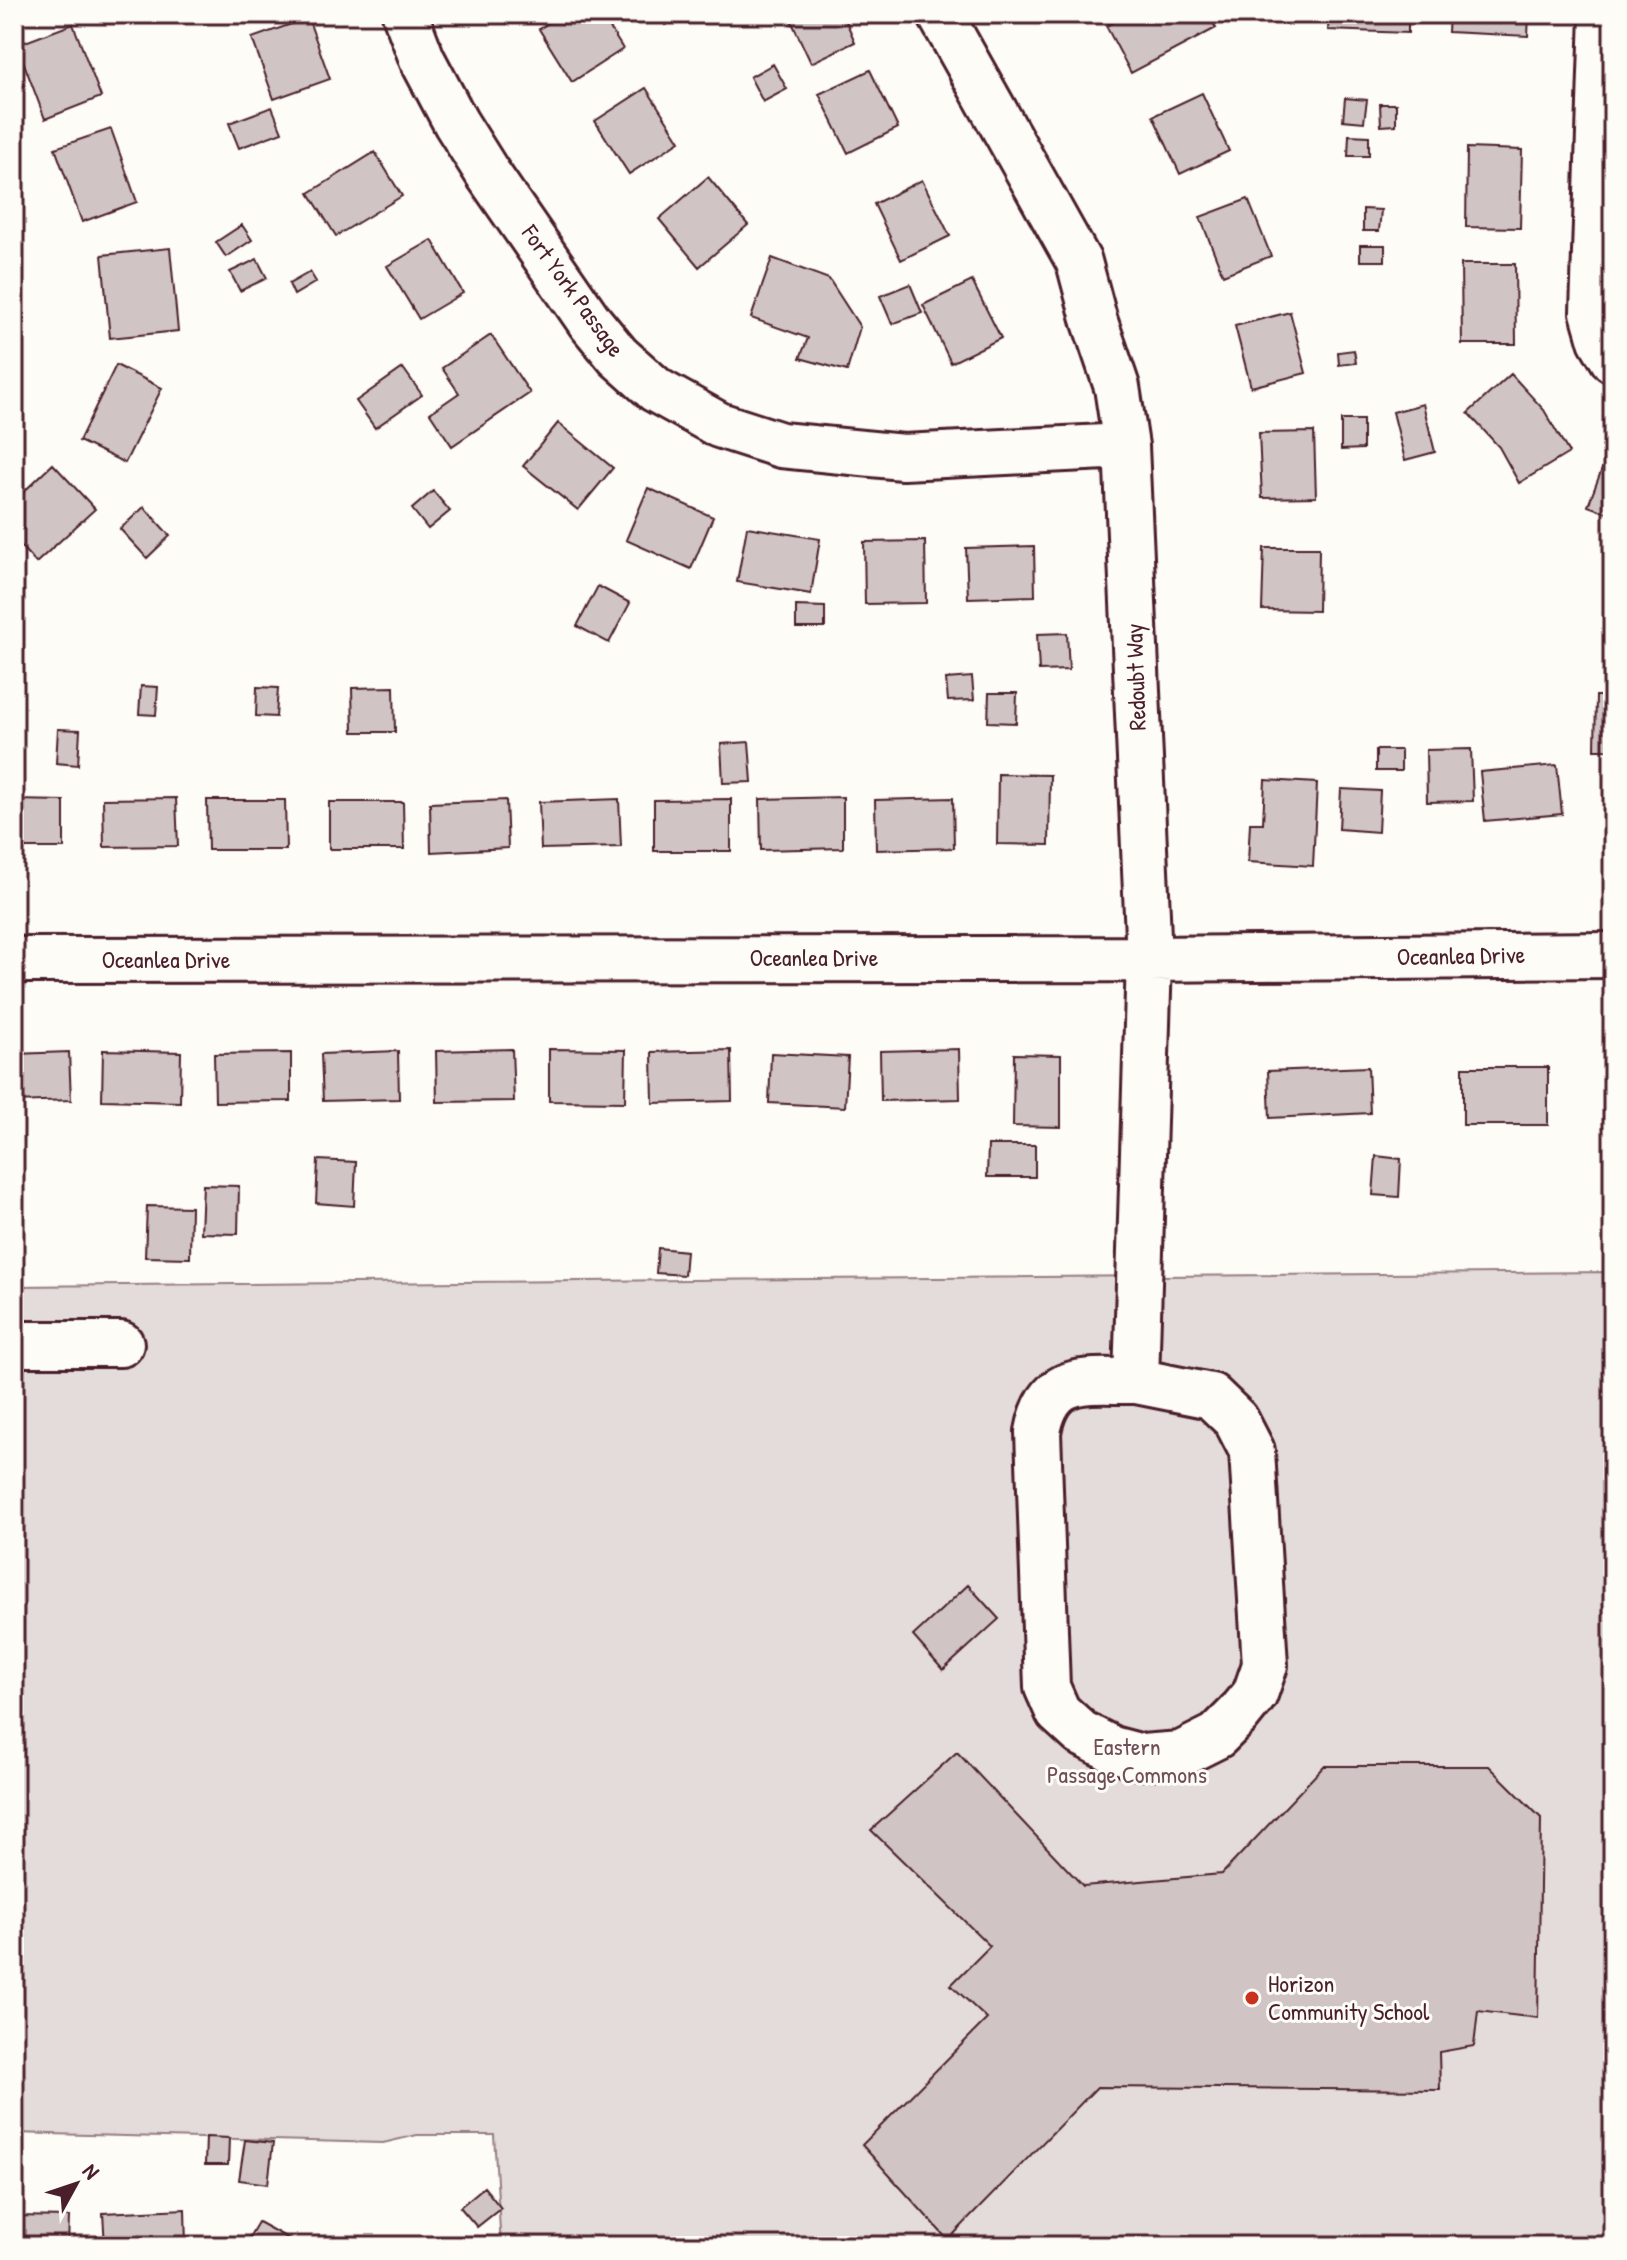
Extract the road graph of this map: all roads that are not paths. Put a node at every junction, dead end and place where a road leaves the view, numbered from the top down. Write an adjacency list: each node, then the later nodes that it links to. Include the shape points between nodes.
1 (405, 14): 5 (street, Fort York Passage, via 422,59 488,174 618,356 666,397 719,425 781,445 903,457)
2 (940, 14): 5 (street, Redoubt Way, via 1079,262 1117,387)
3 (1603, 14): 4 (street, via 1593,312)
4 (1613, 360)
5 (1126, 446): 7 (street, Redoubt Way)
6 (1613, 955): 7 (street, Oceanlea Drive)
7 (1149, 959): 8 (street, Oceanlea Drive); 11 (street, Redoubt Way)
8 (14, 960)
9 (14, 1344): 10 (street)
10 (121, 1344)
11 (1136, 1381): 11 (street, via 1075,1382 1052,1394 1041,1410 1038,1432 1047,1687 1058,1712 1081,1733 1142,1757 1181,1754 1217,1736 1255,1694 1265,1665 1252,1451 1236,1420 1211,1396)

